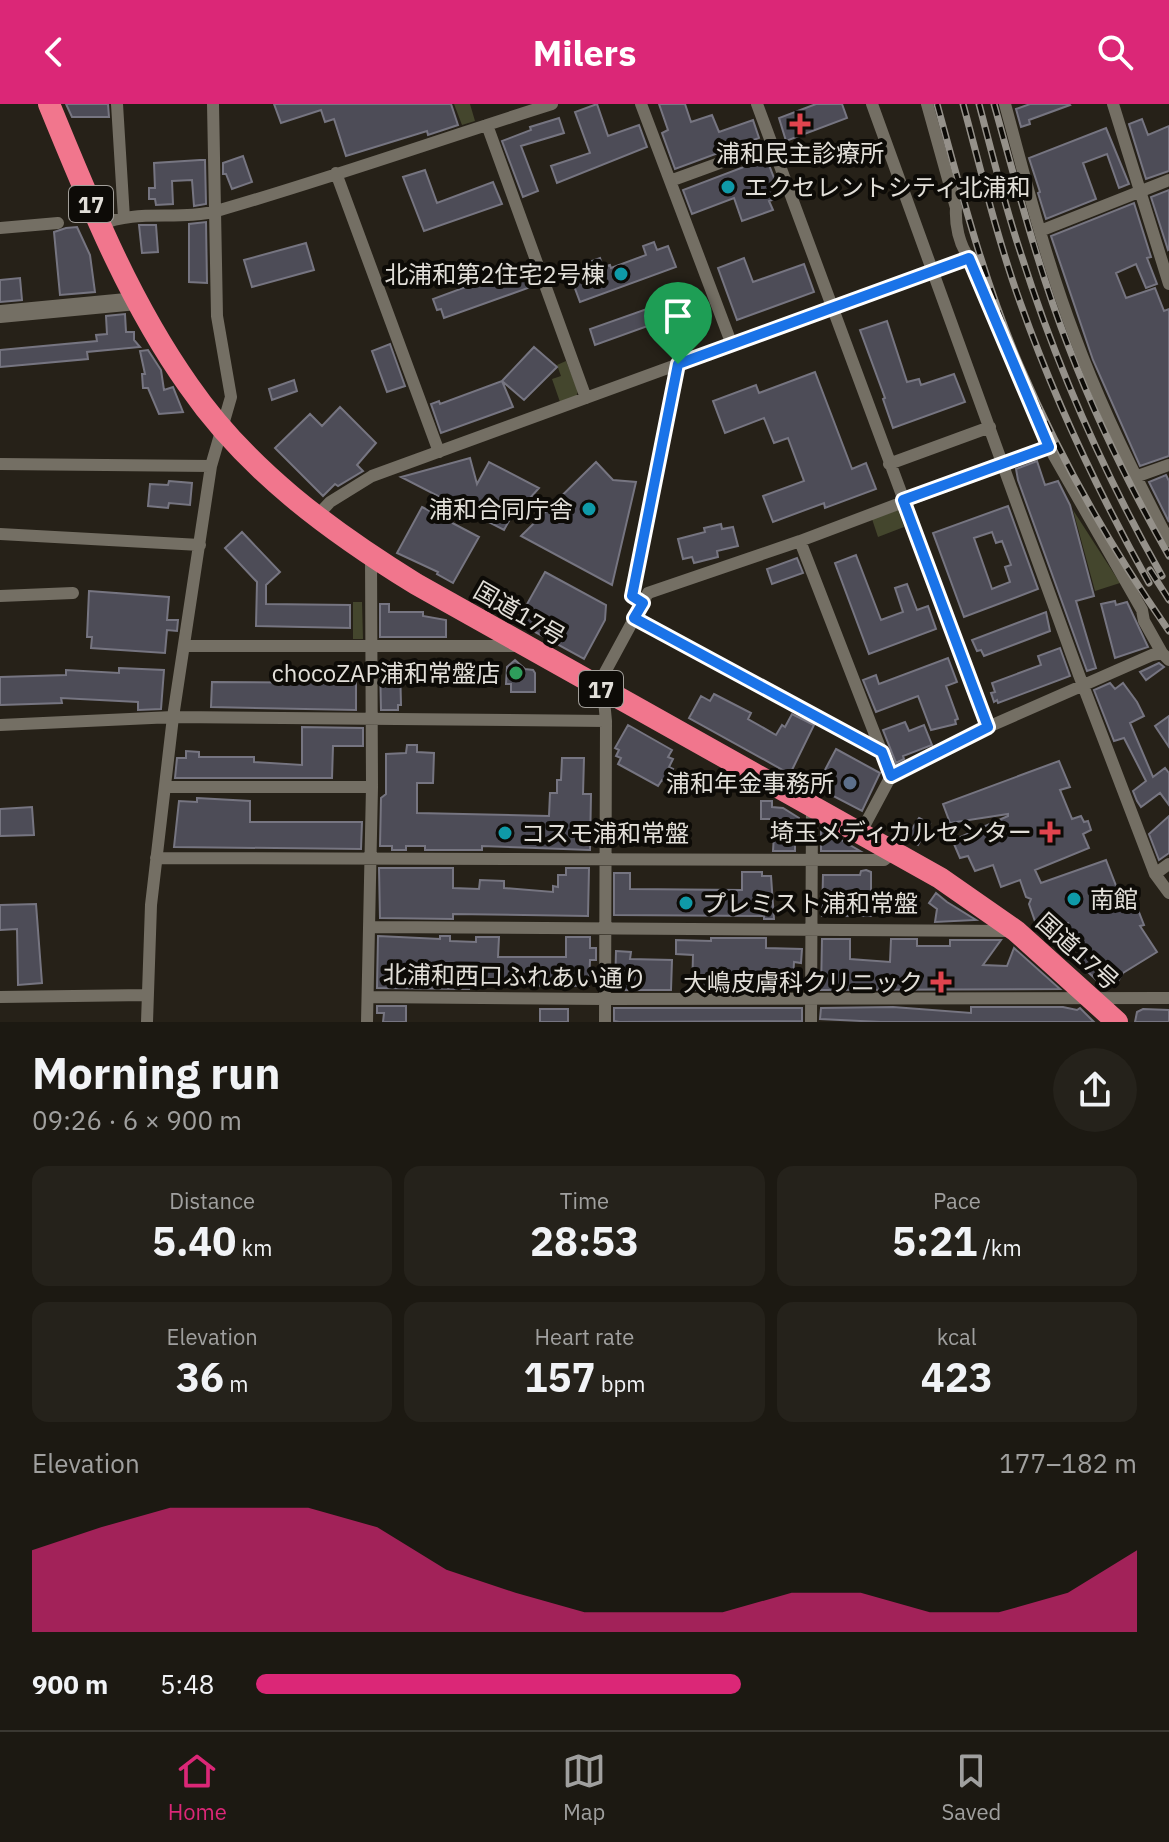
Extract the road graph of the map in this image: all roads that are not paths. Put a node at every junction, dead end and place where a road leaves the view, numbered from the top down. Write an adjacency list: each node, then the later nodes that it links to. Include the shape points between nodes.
1 (49, 104): 20 (highway, 国道17号 / 17)
2 (117, 104): 18 (street)
3 (213, 104): 17 (street)
4 (552, 104): 11 (street)
5 (641, 104): 15 (street)
6 (757, 104): 12 (street)
7 (872, 104): 24 (street)
8 (927, 104): 23 (street)
9 (1005, 104): 22 (street)
10 (1113, 104): 16 (street)
11 (487, 125): 13 (street); 31 (street)
12 (772, 144): 15 (street); 27 (street)
13 (336, 173): 17 (street); 35 (street)
14 (1169, 180): 16 (street)
15 (670, 181): 29 (street)
16 (1139, 192): 22 (street); 25 (street)
17 (216, 212): 18 (street); 32 (street, via 217,316 231,397)
18 (124, 218): 20 (street)
19 (58, 223): 21 (street)
20 (100, 225): 26 (highway, 国道17号 / 17)
21 (0, 228)
22 (1040, 231): 41 (street, via 1075,339)
23 (969, 258): 24 (street); 34 (street)
24 (934, 272): 27 (street); 33 (street)
25 (1169, 284)
26 (137, 301): 28 (street); 32 (highway, 国道17号 / 17, via 190,388)
27 (832, 308): 29 (street); 37 (street)
28 (0, 314)
29 (732, 345): 30 (street)
30 (678, 364): 31 (street); 51 (street, via 632,596)
31 (586, 398): 35 (street)
32 (222, 427): 40 (street); 43 (highway, 国道17号 / 17)
33 (990, 427): 37 (street); 38 (street)
34 (1049, 447): 38 (street); 56 (street)
35 (439, 452): 43 (street, via 372,476)
36 (0, 464): 40 (street)
37 (889, 464): 42 (street)
38 (1004, 464): 42 (street); 57 (street)
39 (1169, 465): 41 (street)
40 (211, 466): 47 (street)
41 (1135, 477): 46 (street)
42 (903, 500): 45 (street); 63 (street)
43 (316, 517): 48 (highway, 国道17号 / 17)
44 (0, 534): 47 (street)
45 (800, 541): 51 (street, via 648,593); 64 (street)
46 (1169, 541)
47 (200, 545): 53 (street)
48 (371, 556): 54 (highway, 国道17号 / 17); 55 (street)
49 (73, 593): 50 (street)
50 (0, 596)
51 (643, 603): 52 (street)
52 (634, 618): 58 (street); 64 (street)
53 (185, 646): 55 (street); 59 (street)
54 (524, 646): 55 (street); 58 (highway, 国道17号 / 17)
55 (371, 648): 60 (street)
56 (1166, 656): 57 (street)
57 (1083, 684): 63 (street); 76 (street)
58 (600, 688): 61 (street); 68 (highway, 国道17号 / 17)
59 (173, 717): 60 (street); 62 (street); 66 (street)
60 (372, 720): 61 (street); 67 (street)
61 (606, 721): 73 (street)
62 (0, 725)
63 (988, 727): 65 (street)
64 (882, 752): 65 (street)
65 (891, 776): 69 (street)
66 (165, 787): 67 (street); 71 (street)
67 (372, 787): 72 (street)
68 (812, 805): 69 (highway, 国道17号 / 17); 74 (street)
69 (861, 832): 70 (highway, 国道17号 / 17)
70 (894, 852): 74 (street, via 884,860); 81 (highway, 国道17号 / 17)
71 (156, 858): 72 (street); 82 (street)
72 (371, 858): 73 (street); 78 (street)
73 (606, 859): 74 (street); 79 (street)
74 (812, 860): 80 (street)
75 (1169, 864): 76 (street)
76 (1155, 874): 77 (street)
77 (1169, 893)
78 (370, 927): 79 (street); 84 (street)
79 (605, 928): 80 (street); 86 (street)
80 (811, 930): 81 (street); 87 (street)
81 (1016, 931): 88 (highway, 国道17号 / 17)
82 (147, 995): 83 (street); 89 (street)
83 (0, 997)
84 (368, 997): 86 (street, 北浦和西口ふれあい通り); 90 (street)
85 (1169, 998): 88 (street, 北浦和西口ふれあい通り)
86 (605, 999): 87 (street, 北浦和西口ふれあい通り); 91 (street)
87 (811, 999): 88 (street, 北浦和西口ふれあい通り); 92 (street)
88 (1093, 999): 93 (highway, 国道17号 / 17)
89 (147, 1022)
90 (367, 1022)
91 (605, 1022)
92 (811, 1022)
93 (1117, 1022)

